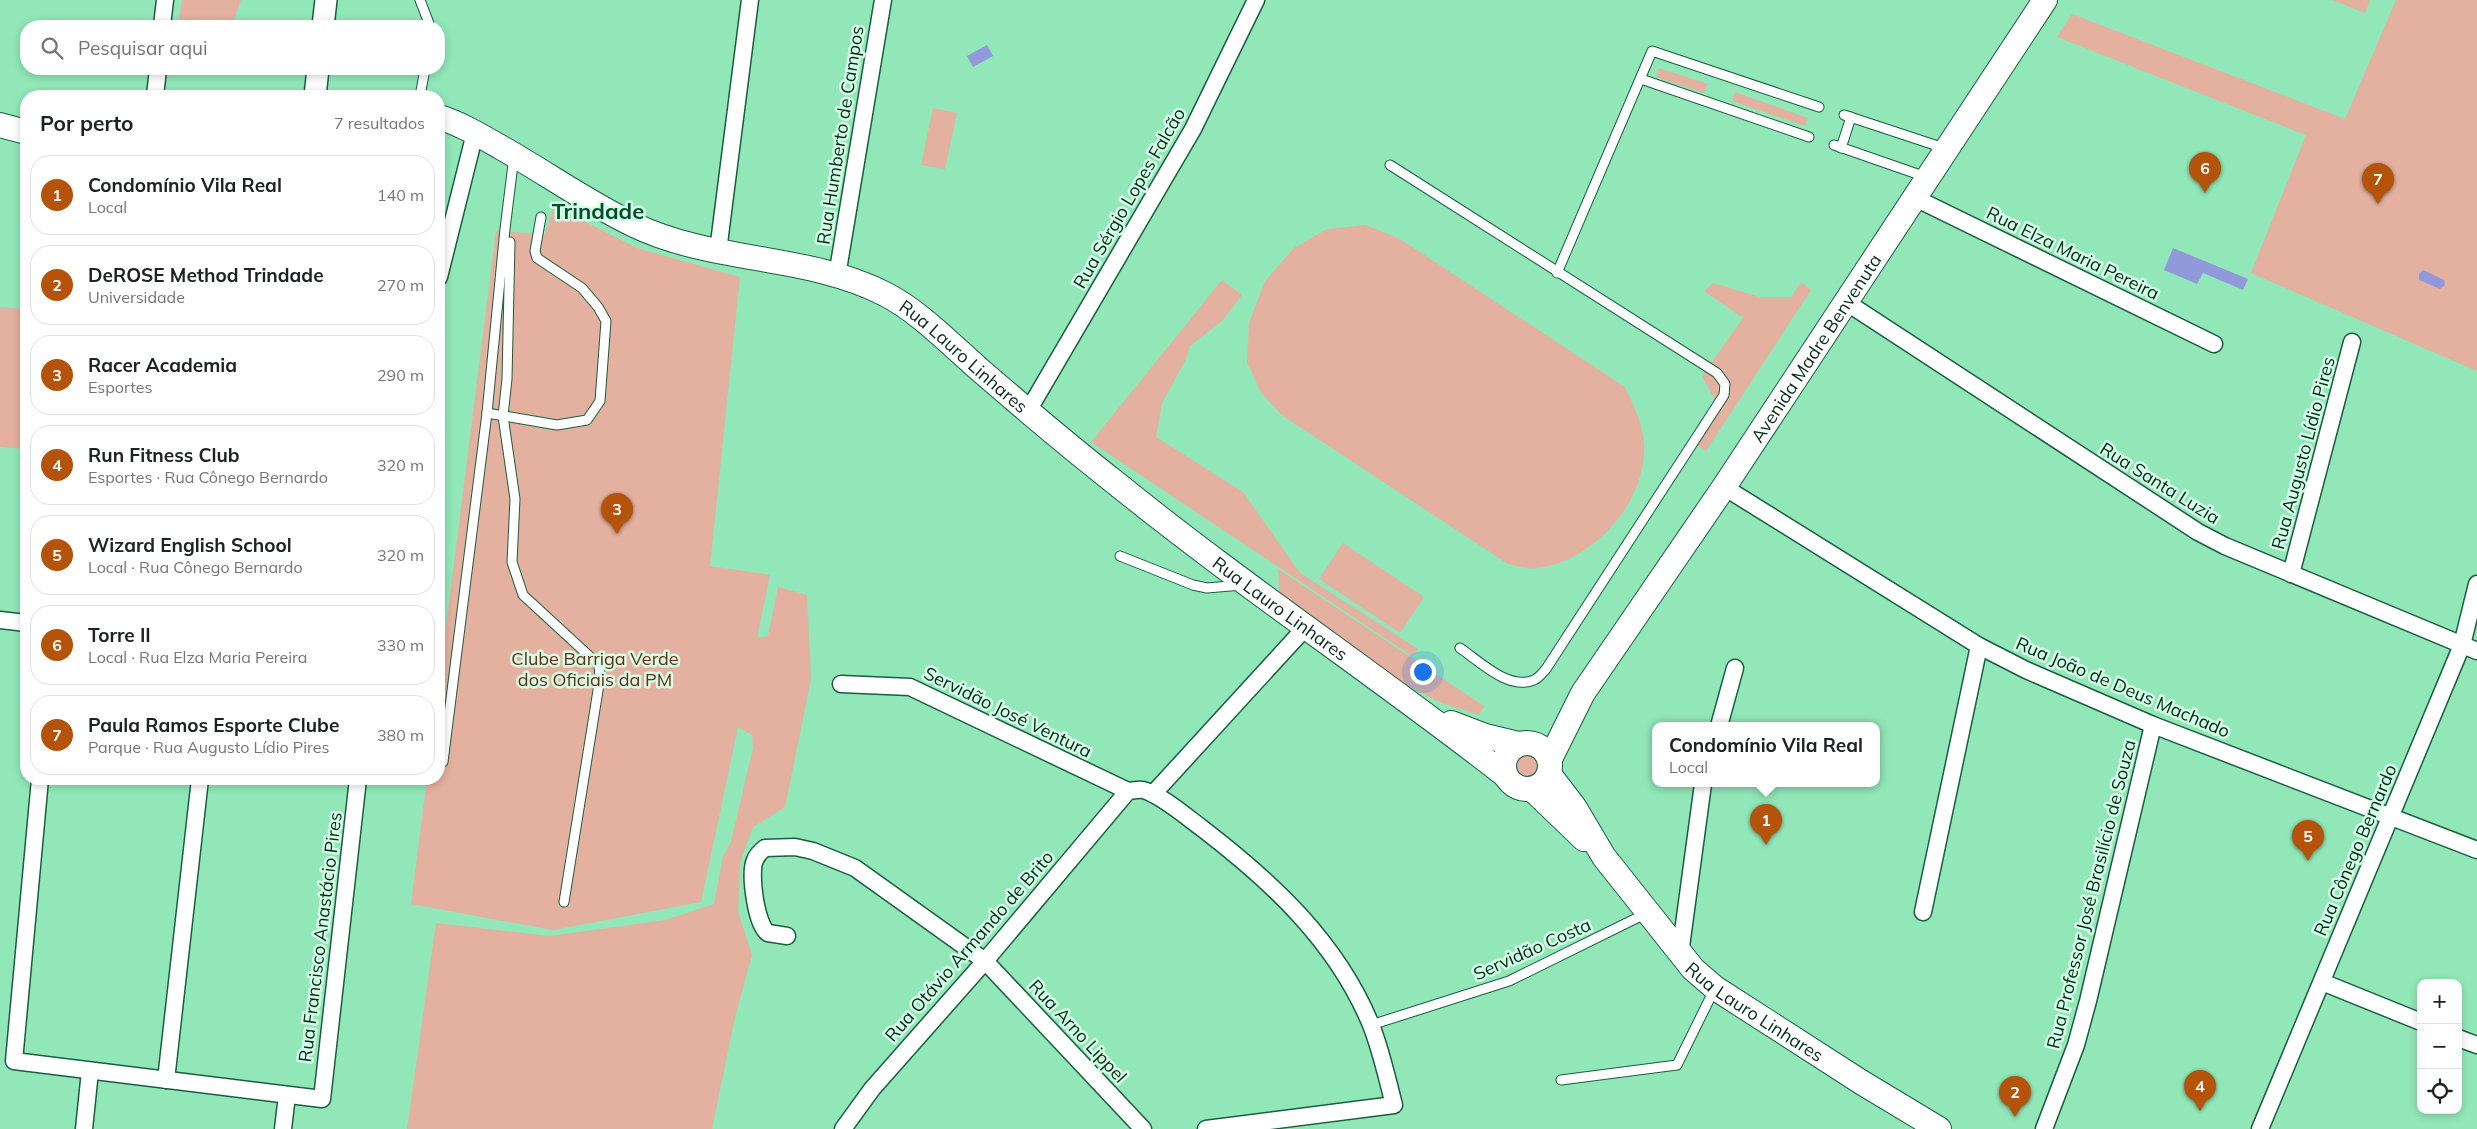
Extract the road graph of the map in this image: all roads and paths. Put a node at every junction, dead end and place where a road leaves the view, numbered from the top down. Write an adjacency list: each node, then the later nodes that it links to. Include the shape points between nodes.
1 (149, 0): 8 (street)
2 (326, 0): 10 (street)
3 (420, 0): 11 (lane)
4 (750, 0): 32 (street)
5 (882, 0): 35 (street, Rua Humberto de Campos)
6 (1256, 0): 39 (street, Rua Sérgio Lopes Falcão, via 1192,129)
7 (2045, 0): 25 (main road, Avenida Madre Benvenuta)
8 (165, 4): 9 (street)
9 (163, 20)
10 (324, 20)
11 (428, 20)
12 (157, 75): 16 (street)
13 (317, 75): 17 (street)
14 (424, 75): 18 (lane)
15 (1640, 79): 19 (lane, via 1652,51); 24 (lane); 34 (lane)
16 (156, 90)
17 (316, 90)
18 (421, 90)
19 (1819, 107)
20 (445, 120): 23 (main road, Rua Lauro Linhares)
21 (0, 125): 22 (main road)
22 (20, 130)
23 (475, 133): 26 (main road, Rua Lauro Linhares); 33 (street)
24 (1809, 137)
25 (1947, 149): 28 (main road, Avenida Madre Benvenuta); 28 (lane, via 1848,116 1838,147)
26 (515, 155): 32 (main road, Rua Lauro Linhares, via 632,224 674,240); 40 (lane)
27 (1390, 165): 34 (lane)
28 (1928, 177): 29 (main road, Avenida Madre Benvenuta)
29 (1915, 198): 36 (main road, Avenida Madre Benvenuta); 38 (street, Rua Elza Maria Pereira)
30 (541, 217): 41 (lane, via 535,252 537,258 582,288 606,321 600,402 587,420 557,425)
31 (510, 242): 41 (lane, via 507,379)
32 (718, 251): 35 (main road, Rua Lauro Linhares)
33 (445, 253)
34 (1557, 273): 51 (lane, via 1717,373 1725,384 1724,395 1546,669 1535,680 1519,682 1502,676)
35 (837, 276): 39 (main road, Rua Lauro Linhares, via 887,295 911,311)
36 (1846, 302): 42 (main road, Avenida Madre Benvenuta); 44 (street, Rua Santa Luzia, via 2198,532)
37 (2352, 342): 44 (street, Rua Augusto Lídio Pires)
38 (2214, 344)
39 (1028, 412): 46 (main road, Rua Lauro Linhares)
40 (487, 413): 41 (lane); 60 (lane)
41 (503, 416): 73 (lane, via 515,499 512,562 524,595 598,665 600,678)
42 (1724, 487): 50 (street, Rua João de Deus Machado); 55 (main road, Avenida Madre Benvenuta)
43 (1120, 556): 46 (lane, via 1193,585 1208,588)
44 (2291, 574): 52 (street, Rua Santa Luzia)
45 (2477, 584): 52 (street, Rua Cônego Bernardo)
46 (1246, 585): 49 (main road, Rua Lauro Linhares)
47 (0, 620): 48 (street)
48 (20, 622)
49 (1305, 628): 56 (main road, Rua Lauro Linhares); 69 (street)
50 (1979, 646): 58 (street, Rua João de Deus Machado, via 2084,697); 74 (street)
51 (1460, 648)
52 (2470, 648): 70 (street, Rua Cônego Bernardo)
53 (1735, 668): 57 (street)
54 (842, 684): 68 (street, Servidão José Ventura, via 910,687)
55 (1583, 693): 59 (main road, Avenida Madre Benvenuta, via 1557,719); 61 (main road, Avenida Madre Benvenuta)
56 (1426, 713): 59 (main road, Rua Lauro Linhares, via 1485,736); 62 (main road, Rua Lauro Linhares)
57 (1720, 722)
58 (2154, 725): 70 (street, Rua João de Deus Machado); 95 (street, Rua Professor José Brasilício de Souza, via 2076,1045)
59 (1523, 744): 61 (main road, via 1537,745 1545,751); 62 (main road, via 1512,748 1504,761)
60 (445, 746)
61 (1550, 766): 67 (main road, via 1539,786); 72 (main road, Rua Lauro Linhares)
62 (1505, 775): 67 (main road, via 1511,784)
63 (39, 785): 85 (street, via 14,1062)
64 (199, 785): 86 (street)
65 (357, 785): 88 (street, Rua Francisco Anastácio Pires, via 322,1099)
66 (1703, 787): 77 (street)
67 (1532, 790): 72 (main road, Rua Lauro Linhares)
68 (1128, 791): 69 (street, Servidão José Ventura, via 1142,790); 78 (street, Rua Otávio Armando de Brito)
69 (1153, 794): 82 (street, Servidão José Ventura, via 1230,849 1290,905 1337,960)
70 (2391, 816): 71 (street, Rua João de Deus Machado); 79 (street, Rua Cônego Bernardo)
71 (2477, 850)
72 (1604, 857): 75 (main road, Rua Lauro Linhares)
73 (564, 902)
74 (1923, 912)
75 (1647, 913): 77 (main road, Rua Lauro Linhares); 82 (lane, Servidão Costa, via 1509,981)
76 (787, 936): 78 (street, Rua Arno Lippel, via 768,933 759,922 753,871 754,861 765,848 795,847 813,851 855,868)
77 (1680, 954): 80 (main road, Rua Lauro Linhares)
78 (985, 961): 91 (street, Rua Otávio Armando de Brito, via 872,1089); 92 (street, Rua Arno Lippel)
79 (2322, 982): 81 (street); 96 (street, Rua Cônego Bernardo)
80 (1715, 988): 87 (lane, via 1677,1065); 94 (main road, Rua Lauro Linhares)
81 (2417, 1020)
82 (1371, 1025): 93 (street, Servidão José Ventura, via 1394,1104)
83 (2462, 1039): 84 (street)
84 (2477, 1045)
85 (90, 1071): 86 (street); 89 (street)
86 (166, 1080): 88 (street)
87 (1561, 1080)
88 (286, 1095): 90 (street)
89 (84, 1129)
90 (283, 1129)
91 (843, 1129)
92 (1143, 1129)
93 (1206, 1129)
94 (1939, 1129)
95 (2044, 1129)
96 (2260, 1129)

